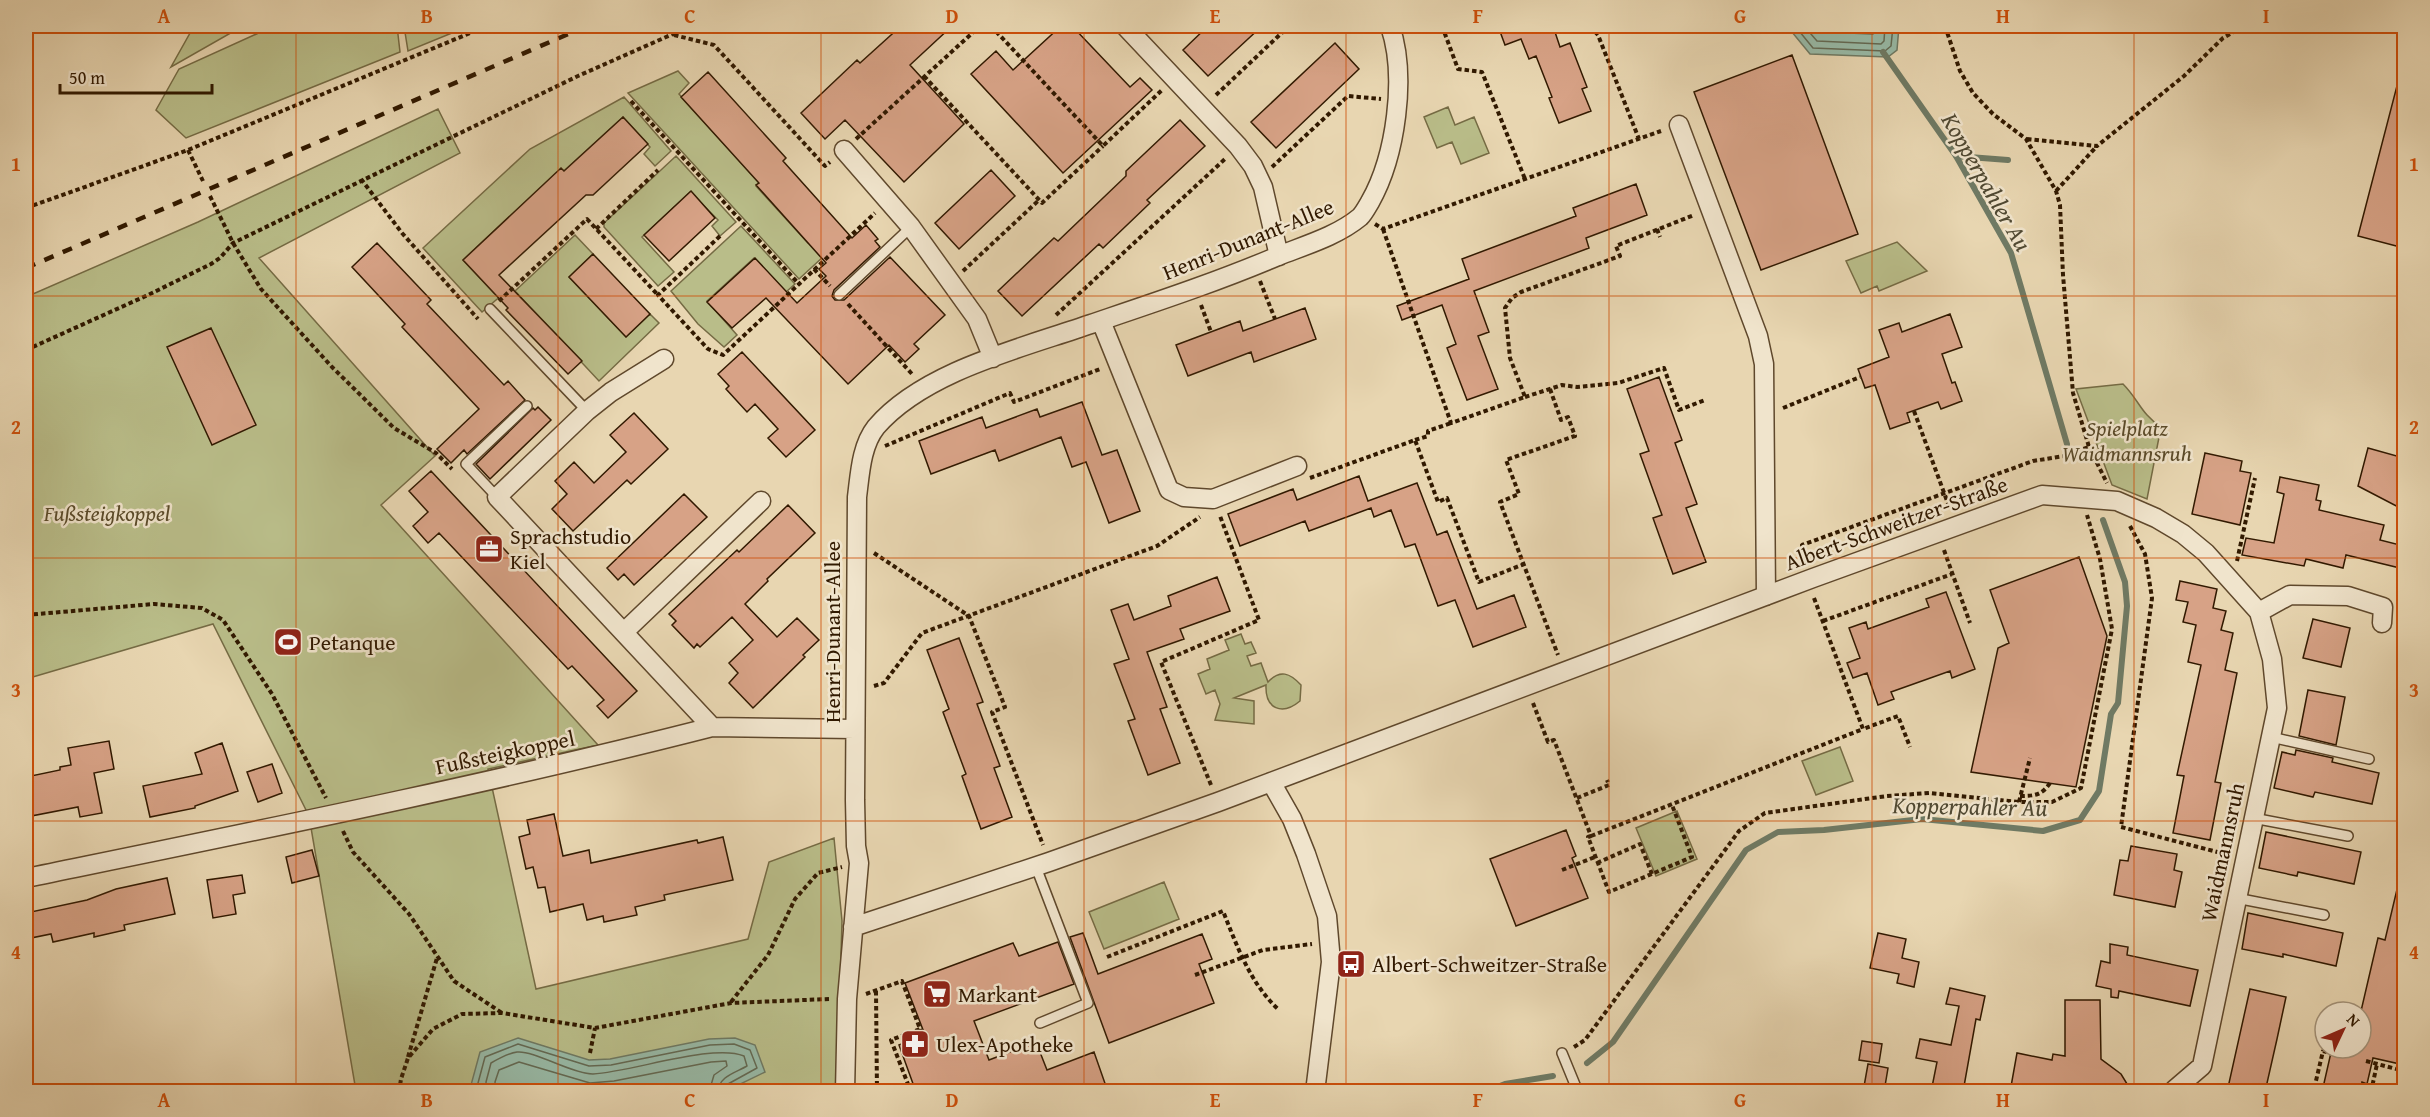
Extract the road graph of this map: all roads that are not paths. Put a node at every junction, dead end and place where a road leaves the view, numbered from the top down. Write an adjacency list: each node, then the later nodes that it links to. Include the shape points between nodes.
1 (1125, 26): 6 (street, via 1238,146 1267,200)
2 (1390, 26): 6 (street, Henri-Dunant-Allee, via 1398,81 1389,152 1375,193 1362,216 1339,232)
3 (1679, 125): 18 (street, Albert-Schweitzer-Straße, via 1758,336 1764,364)
4 (844, 150): 5 (street)
5 (911, 227): 7 (lane); 10 (street, via 977,319)
6 (1279, 256): 9 (street, Henri-Dunant-Allee)
7 (839, 295)
8 (490, 309): 13 (lane)
9 (1101, 321): 10 (street, Henri-Dunant-Allee); 14 (street, via 1169,490 1214,502)
10 (993, 358): 23 (street, Henri-Dunant-Allee, via 924,387 900,404 875,429 862,456 857,496)
11 (664, 359): 13 (street)
12 (527, 406): 16 (lane, via 466,464)
13 (587, 411): 16 (street)
14 (1297, 466)
15 (2042, 495): 18 (street, Albert-Schweitzer-Straße); 19 (street, Waidmannsruh, via 2117,501 2138,509 2183,534 2206,553)
16 (497, 497): 21 (street)
17 (761, 501): 21 (street)
18 (1766, 596): 26 (street, Albert-Schweitzer-Straße)
19 (2259, 612): 20 (street, via 2290,595 2348,597 2383,607); 24 (street, Waidmannsruh, via 2272,659 2277,708)
20 (2382, 623)
21 (625, 631): 22 (street)
22 (712, 727): 23 (street, Fußsteigkoppel); 30 (street, Fußsteigkoppel, via 335,815)
23 (855, 729): 33 (street, Henri-Dunant-Allee, via 859,863)
24 (2271, 737): 25 (lane); 27 (street, Waidmannsruh)
25 (2369, 759)
26 (1271, 782): 29 (street, Albert-Schweitzer-Straße); 38 (street, via 1292,819 1327,916 1330,962)
27 (2253, 818): 28 (lane); 31 (street, Waidmannsruh)
28 (2348, 836)
29 (1043, 864): 33 (street, Albert-Schweitzer-Straße); 34 (lane, via 1088,1003)
30 (26, 878)
31 (2236, 898): 32 (lane); 36 (street, Waidmannsruh, via 2202,1066)
32 (2324, 915)
33 (853, 927): 37 (street, Henri-Dunant-Allee)
34 (1040, 1023)
35 (1562, 1053): 39 (lane)
36 (2174, 1090)
37 (844, 1092)
38 (1315, 1092)
39 (1578, 1092)

